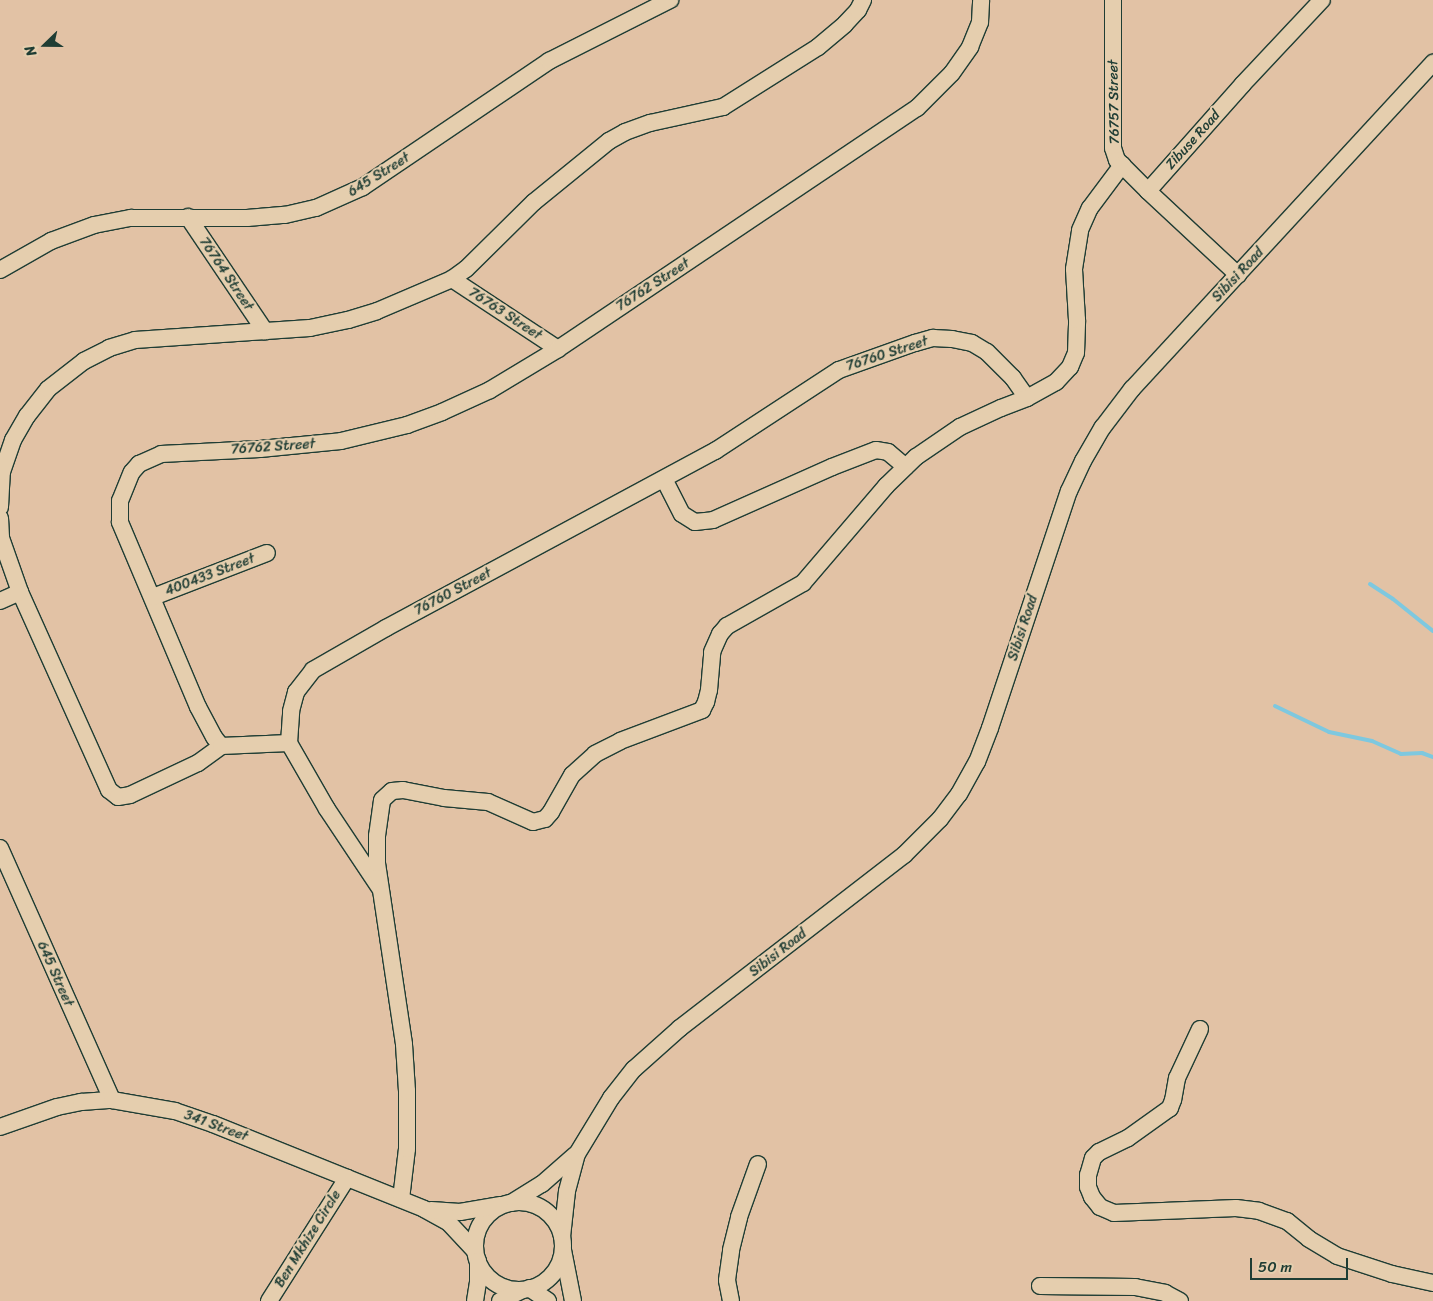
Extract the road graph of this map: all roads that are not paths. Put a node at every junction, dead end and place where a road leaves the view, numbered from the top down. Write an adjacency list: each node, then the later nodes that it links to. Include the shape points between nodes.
1 (670, 0): 9 (street, 645 Street, via 549,61 363,188 341,198 285,215)
2 (862, 0): 12 (street, via 846,24 818,47 722,106 650,124 609,141 534,202)
3 (981, 0): 14 (street, 76762 Street, via 980,22 970,47 952,73 917,108)
4 (1113, 0): 7 (street, 76757 Street, via 1113,138 1115,153)
5 (1322, 0): 8 (street, Zibuse Road, via 1242,84)
6 (1433, 64): 11 (street, Sibisi Road)
7 (1122, 165): 8 (street, 76757 Street); 15 (street, via 1090,208 1080,230 1074,269 1076,353 1070,367 1056,382)
8 (1148, 191): 11 (street)
9 (188, 217): 10 (street, 645 Street, via 131,218 94,225 51,241); 13 (street, 76764 Street)
10 (0, 270)
11 (1238, 275): 31 (street, Sibisi Road, via 1132,389 1103,427 1083,461 1056,525 990,728 977,762 959,794 940,819 904,855 650,1052 611,1098)
12 (452, 279): 13 (street, via 348,320 310,328); 14 (street, 76763 Street)
13 (265, 331): 18 (street, via 135,340 109,348 84,361 48,389 13,440 2,472)
14 (558, 349): 22 (street, 76762 Street, via 472,399 390,429 332,442 176,452 148,458 132,472 119,510 123,532)
15 (1027, 398): 16 (street, via 960,427); 17 (street, 76760 Street, via 999,363 972,343 943,339 915,342 839,370 715,451)
16 (906, 467): 17 (street, via 888,452 876,450 713,520 695,522 682,514); 27 (street, via 803,583 743,615 723,630 712,652 709,690 702,710 594,754 572,775 545,819 533,822 488,802 392,791 382,800 377,836)
17 (664, 479): 24 (street, 76760 Street, via 313,670 296,692)
18 (0, 507)
19 (0, 518): 21 (street, via 1,538)
20 (267, 553): 22 (street, 400433 Street)
21 (20, 592): 23 (street); 25 (street, via 103,781 113,794 124,797 145,789 198,763)
22 (153, 598): 25 (street, 76762 Street, via 198,707)
23 (0, 601)
24 (289, 743): 25 (street); 27 (street, via 327,809)
25 (222, 746)
26 (0, 848): 29 (street, 645 Street)
27 (380, 889): 34 (street, via 404,1044 408,1149)
28 (1200, 1029): 39 (street, via 1177,1078 1170,1108 1094,1158 1088,1187 1100,1207 1114,1214 1236,1208 1259,1211 1287,1221 1337,1256)
29 (112, 1100): 30 (street, 341 Street, via 57,1107); 33 (street, 341 Street, via 175,1111)
30 (0, 1127)
31 (577, 1154): 35 (street, Sibisi Road, via 542,1184); 37 (street, Sibisi Road, via 567,1191)
32 (758, 1164): 47 (street, via 731,1250 727,1280)
33 (347, 1178): 34 (street, 341 Street); 42 (street, Ben Mkhize Circle)
34 (401, 1199): 36 (street, 341 Street)
35 (507, 1204): 36 (street, 341 Street, via 460,1212); 37 (street, via 524,1202 543,1210 557,1224); 38 (street, via 491,1212 482,1223 476,1236)
36 (424, 1209): 38 (street, 341 Street, via 448,1223)
37 (562, 1242): 41 (street, via 560,1262 553,1274 542,1283); 46 (street)
38 (477, 1255): 41 (street, via 485,1273 495,1283); 43 (street)
39 (1433, 1283)
40 (1040, 1286): 48 (street, via 1135,1286 1158,1291)
41 (526, 1289): 44 (street); 45 (street)
42 (269, 1301)
43 (475, 1301)
44 (500, 1301)
45 (548, 1301)
46 (572, 1301)
47 (731, 1301)
48 (1180, 1301)

